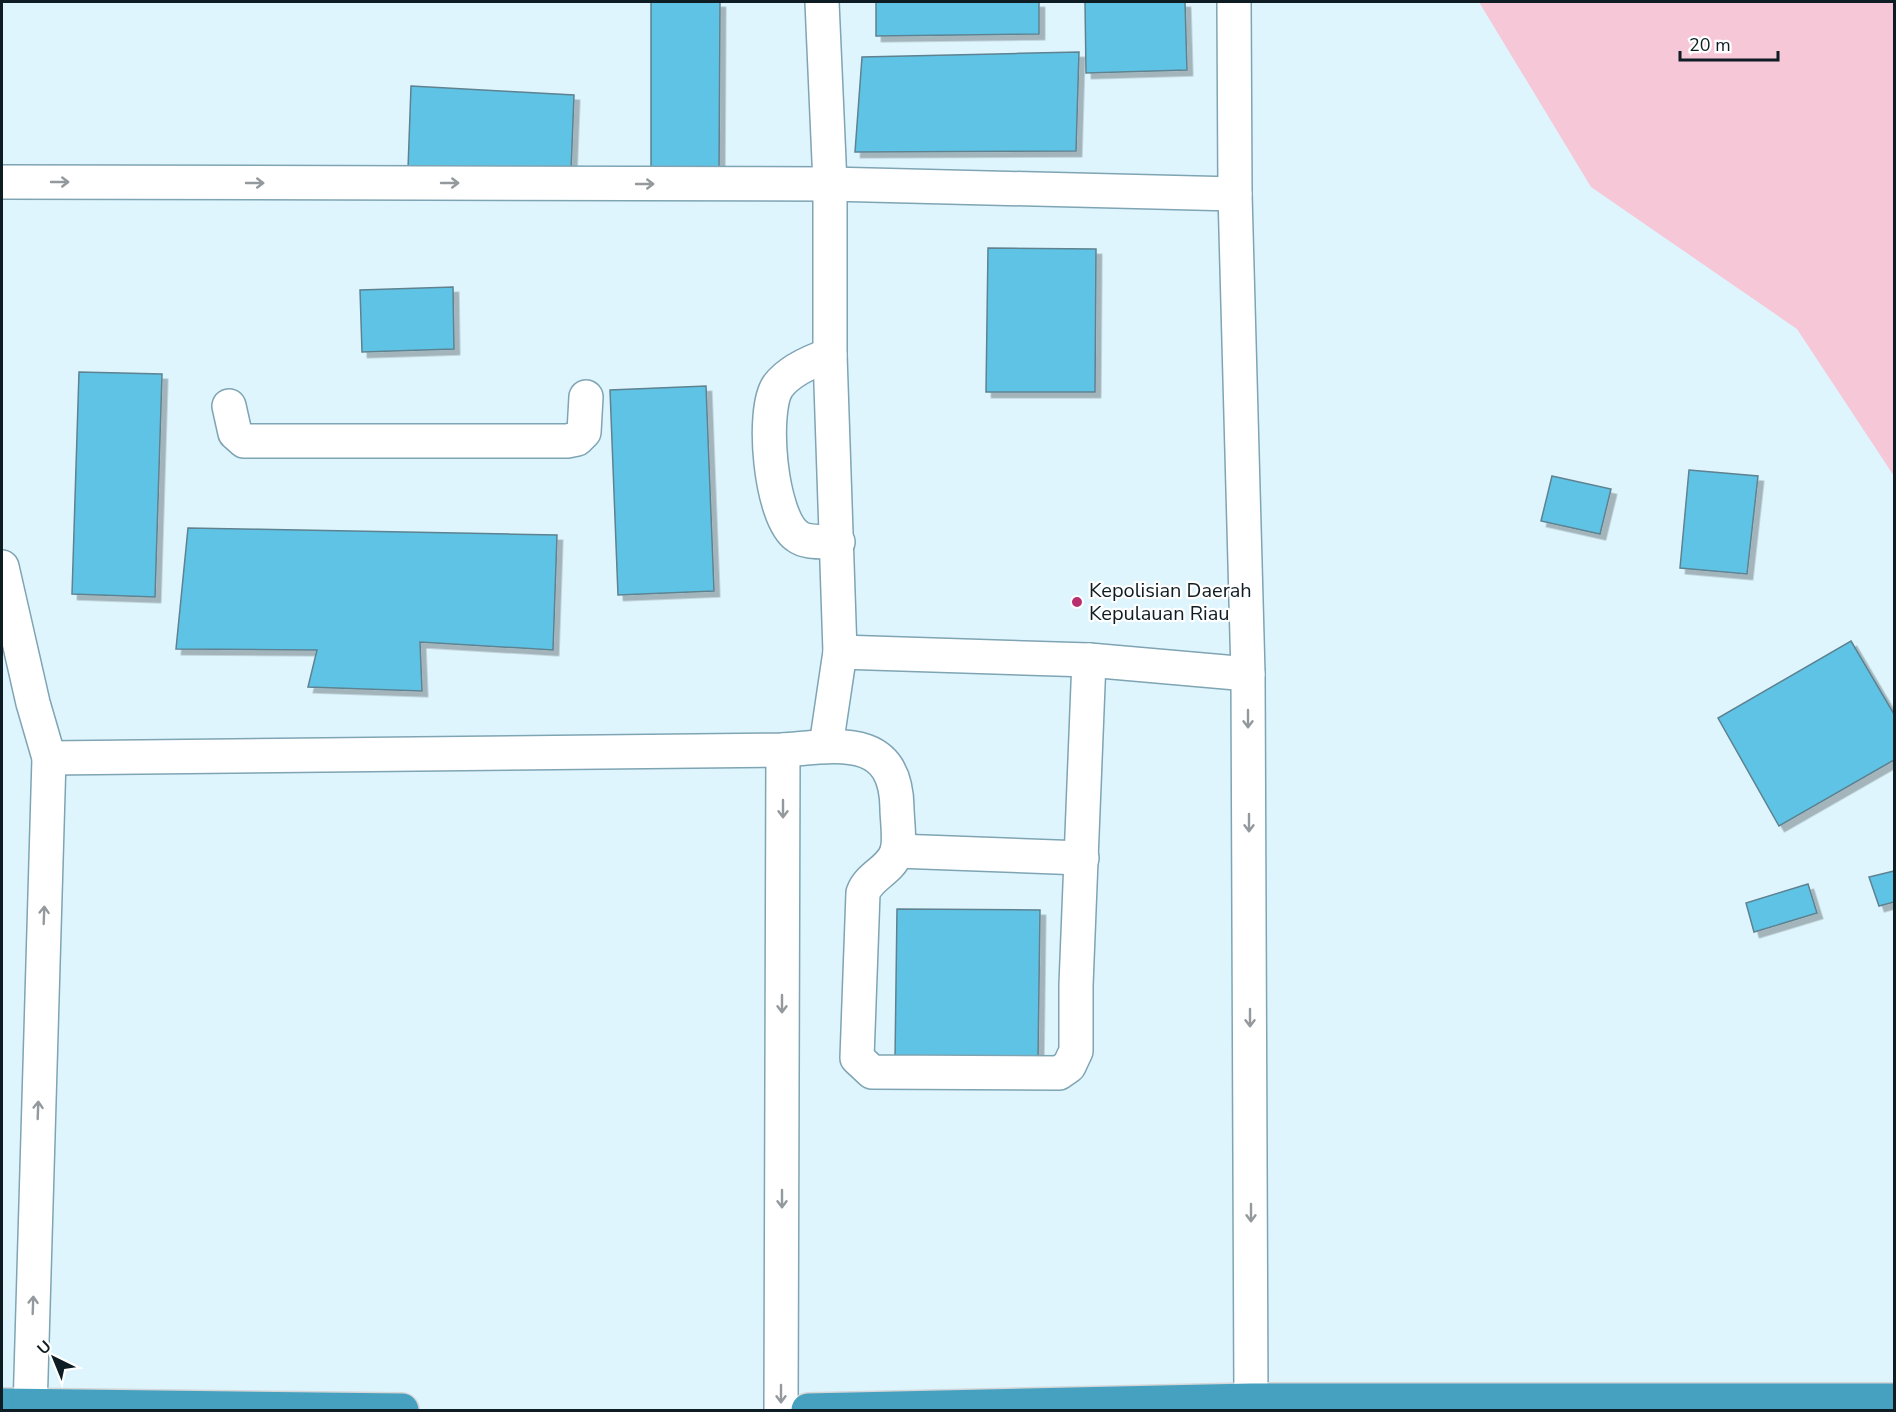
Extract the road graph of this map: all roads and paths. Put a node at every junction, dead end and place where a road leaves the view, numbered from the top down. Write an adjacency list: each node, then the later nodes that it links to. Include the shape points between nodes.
1 (822, 2): 4 (street)
2 (1234, 2): 5 (street)
3 (2, 182): 4 (street, one-way to 4)
4 (830, 184): 5 (street); 6 (street)
5 (1235, 194): 13 (street)
6 (830, 355): 9 (street); 9 (street, via 788,375 777,387 773,398 771,459 774,494 786,524 805,540)
7 (586, 398): 8 (street, via 584,432 567,441 244,441 235,433)
8 (229, 406)
9 (838, 542): 11 (street)
10 (2, 567): 16 (street)
11 (840, 652): 12 (street); 14 (street)
12 (1089, 660): 13 (street); 18 (street)
13 (1248, 674): 19 (street, one-way to 19)
14 (826, 746): 15 (street); 17 (street, via 846,745 883,761 896,790)
15 (783, 750): 16 (street); 23 (street, one-way to 23)
16 (49, 758): 21 (street, one-way to 16)
17 (897, 851): 18 (street); 18 (street, via 891,864 863,893 856,1046 857,1058 872,1072 1059,1073 1069,1066 1076,1051)
18 (1082, 858)
19 (1251, 1400): 20 (highway); 24 (highway)
20 (1894, 1400)
21 (20, 1407): 22 (highway)
22 (402, 1410)
23 (781, 1410)
24 (808, 1410)

